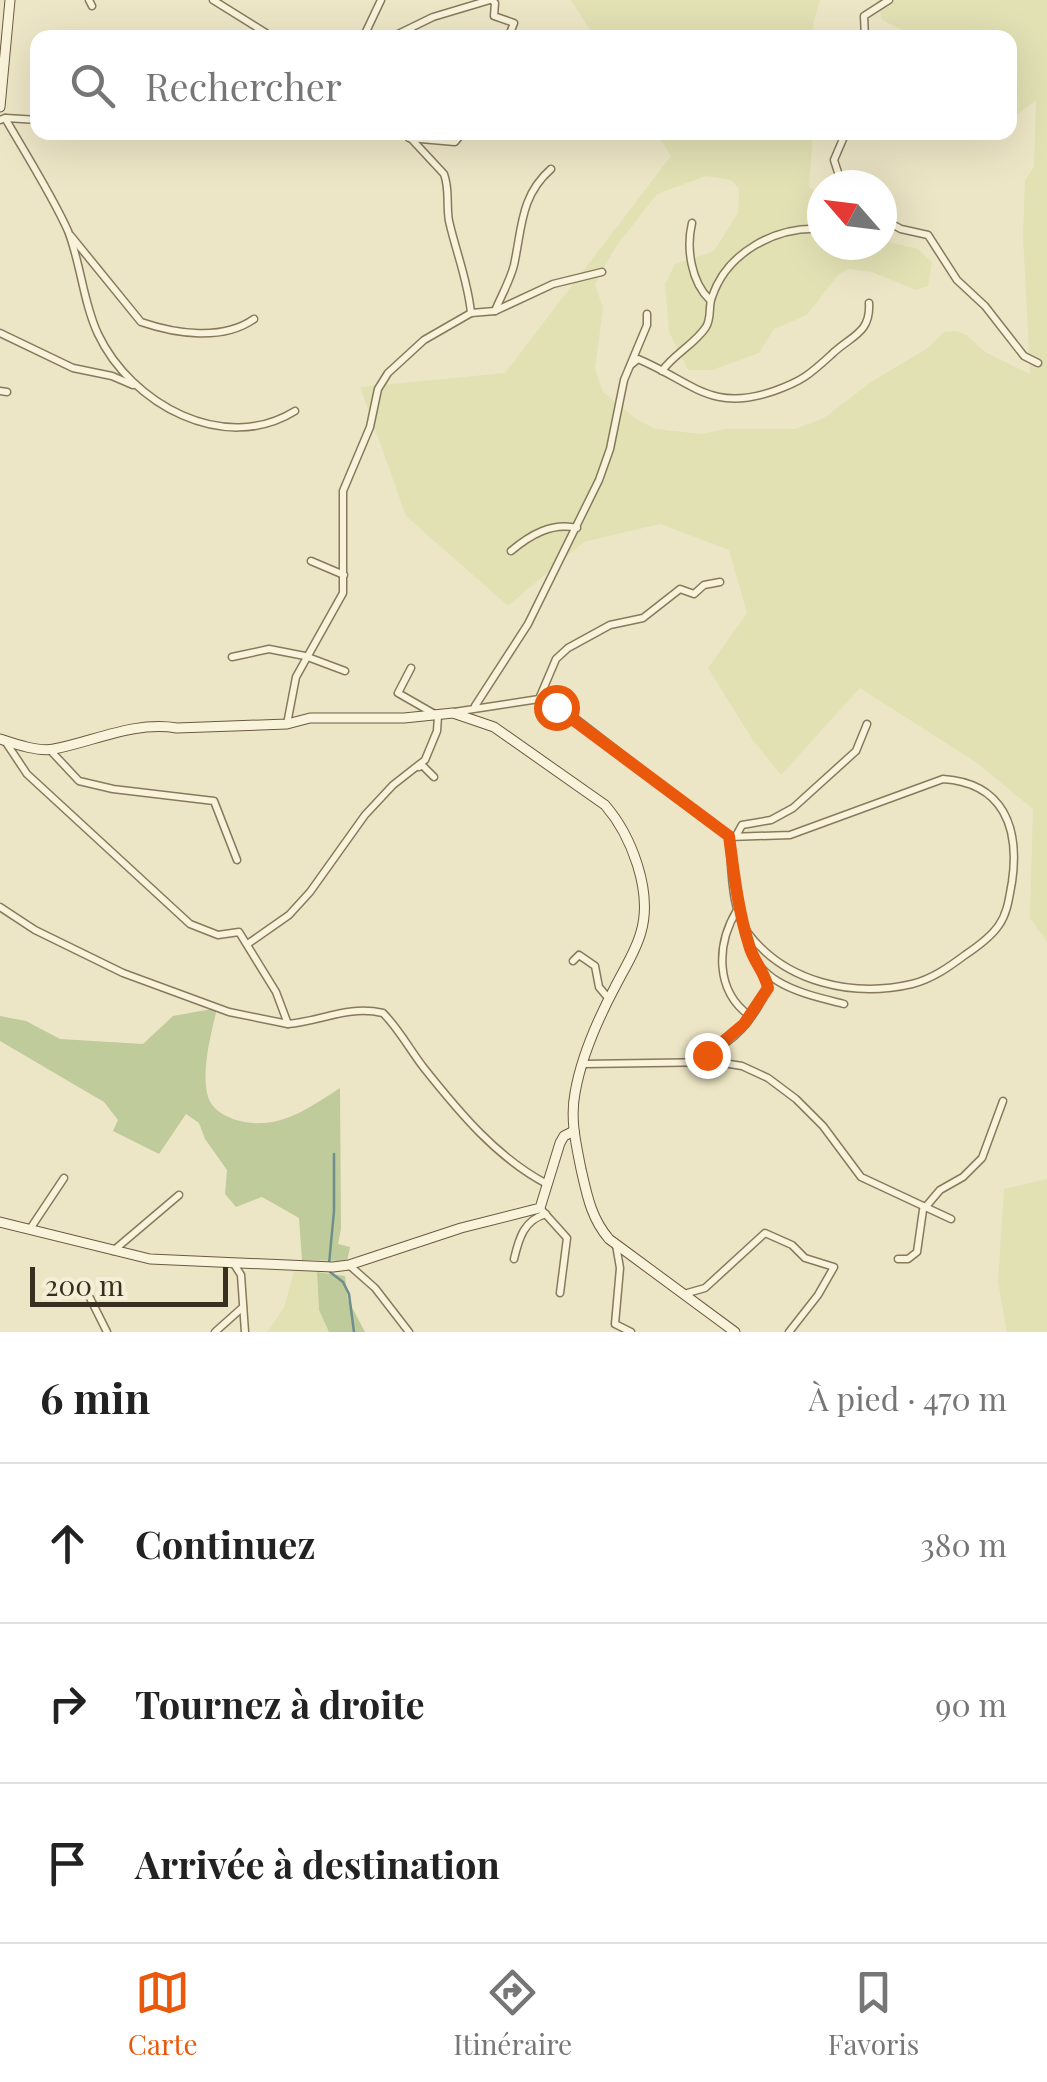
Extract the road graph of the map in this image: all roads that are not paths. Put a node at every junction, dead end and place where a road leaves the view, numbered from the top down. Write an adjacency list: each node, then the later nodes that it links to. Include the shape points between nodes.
1 (10, 0): 11 (main road)
2 (213, 0): 6 (street)
3 (382, 0): 7 (street)
4 (491, 0): 8 (street); 9 (street, via 494,16 514,23)
5 (889, 0): 10 (street, via 864,16)
6 (261, 30)
7 (368, 30)
8 (406, 30)
9 (511, 30)
10 (864, 30)
11 (4, 44): 12 (main road)
12 (2, 115): 13 (street); 25 (street)
13 (30, 119)
14 (411, 140): 19 (street, via 444,174)
15 (843, 140): 17 (street)
16 (551, 170): 29 (street, via 526,204 514,264)
17 (837, 170)
18 (453, 176): 19 (street)
19 (448, 189): 30 (street)
20 (692, 223): 27 (street, via 692,264)
21 (897, 227): 24 (street)
22 (807, 228): 27 (street, via 742,254 725,268)
23 (897, 229): 24 (street)
24 (900, 229): 34 (street, via 936,243 957,280)
25 (68, 231): 32 (street, via 142,322 202,334 231,332); 37 (street, via 98,334)
26 (602, 272): 29 (street, via 553,284)
27 (710, 300): 36 (street, via 705,328)
28 (869, 303): 36 (street, via 864,330 815,372 755,399 714,396)
29 (495, 310): 30 (street)
30 (471, 313): 42 (street, via 424,340 378,389 343,491)
31 (647, 314): 35 (street)
32 (254, 320)
33 (0, 333): 37 (street, via 73,368)
34 (1038, 364)
35 (631, 365): 36 (street, via 638,359); 39 (street, via 610,449)
36 (662, 370)
37 (134, 385): 38 (street, via 172,412 213,424 257,427)
38 (295, 411)
39 (578, 528): 40 (street, via 547,528); 49 (street)
40 (511, 552)
41 (311, 562): 42 (street)
42 (345, 576): 44 (street, via 336,609)
43 (720, 582): 48 (street, via 694,594 680,589 643,618 610,625 568,648)
44 (305, 656): 45 (street, via 269,649); 47 (street); 52 (street)
45 (232, 657)
46 (411, 668): 51 (street, via 398,693)
47 (345, 670)
48 (539, 699): 49 (street); 58 (street, via 571,715)
49 (474, 707): 50 (street)
50 (452, 712): 51 (main road); 66 (main road, via 494,727 538,755 604,805 629,838 640,875 642,930)
51 (438, 716): 52 (main road); 56 (street, via 430,752)
52 (287, 724): 55 (main road, via 161,725)
53 (867, 724): 58 (street, via 856,750 810,794)
54 (2, 740): 55 (main road); 63 (street, via 27,774 190,924 218,936 239,932)
55 (50, 750): 59 (street, via 79,780 214,801)
56 (418, 768): 57 (street); 63 (street, via 365,815 289,915)
57 (434, 777)
58 (732, 836): 61 (street); 62 (street, via 790,835 943,779 966,780 986,792 1005,811 1012,832 1014,868 1000,924 946,969 914,984 816,982 766,955)
59 (238, 860)
60 (0, 906): 69 (street, via 123,973 229,1012)
61 (738, 909): 62 (street); 68 (street, via 722,962 732,999)
62 (746, 932): 65 (street)
63 (249, 943): 69 (street)
64 (573, 961): 66 (street, via 582,956 595,966)
65 (763, 972): 67 (street, via 798,992); 68 (street, via 768,988)
66 (609, 998): 71 (main road)
67 (844, 1004)
68 (750, 1016): 70 (street)
69 (288, 1024): 75 (street, via 341,1011 382,1012 486,1139)
70 (704, 1063): 71 (street); 77 (street, via 742,1066 768,1078 822,1126 860,1177)
71 (584, 1064): 73 (main road, via 574,1097)
72 (1003, 1102): 77 (street, via 982,1158)
73 (574, 1131): 75 (main road, via 560,1143); 82 (main road, via 591,1209)
74 (64, 1178): 81 (street)
75 (548, 1185): 78 (main road)
76 (179, 1195): 83 (street)
77 (926, 1207): 79 (street); 85 (street, via 917,1252)
78 (543, 1211): 84 (street, via 520,1236); 88 (main road, via 461,1228); 90 (street, via 566,1238)
79 (951, 1219)
80 (0, 1222): 81 (main road)
81 (29, 1230): 83 (main road)
82 (616, 1245): 91 (main road); 98 (street, via 615,1324)
83 (112, 1252): 86 (main road)
84 (514, 1258)
85 (898, 1259)
86 (233, 1262): 87 (main road); 89 (street)
87 (249, 1263): 88 (main road); 89 (street)
88 (350, 1265): 97 (street)
89 (241, 1275): 93 (street)
90 (560, 1293)
91 (684, 1294): 99 (main road); 100 (street, via 705,1288 765,1233 777,1236 805,1258 834,1268)
92 (90, 1298): 94 (street)
93 (244, 1306): 95 (street); 96 (street)
94 (106, 1332)
95 (214, 1332)
96 (244, 1332)
97 (409, 1332)
98 (631, 1332)
99 (735, 1332)
100 (788, 1332)

